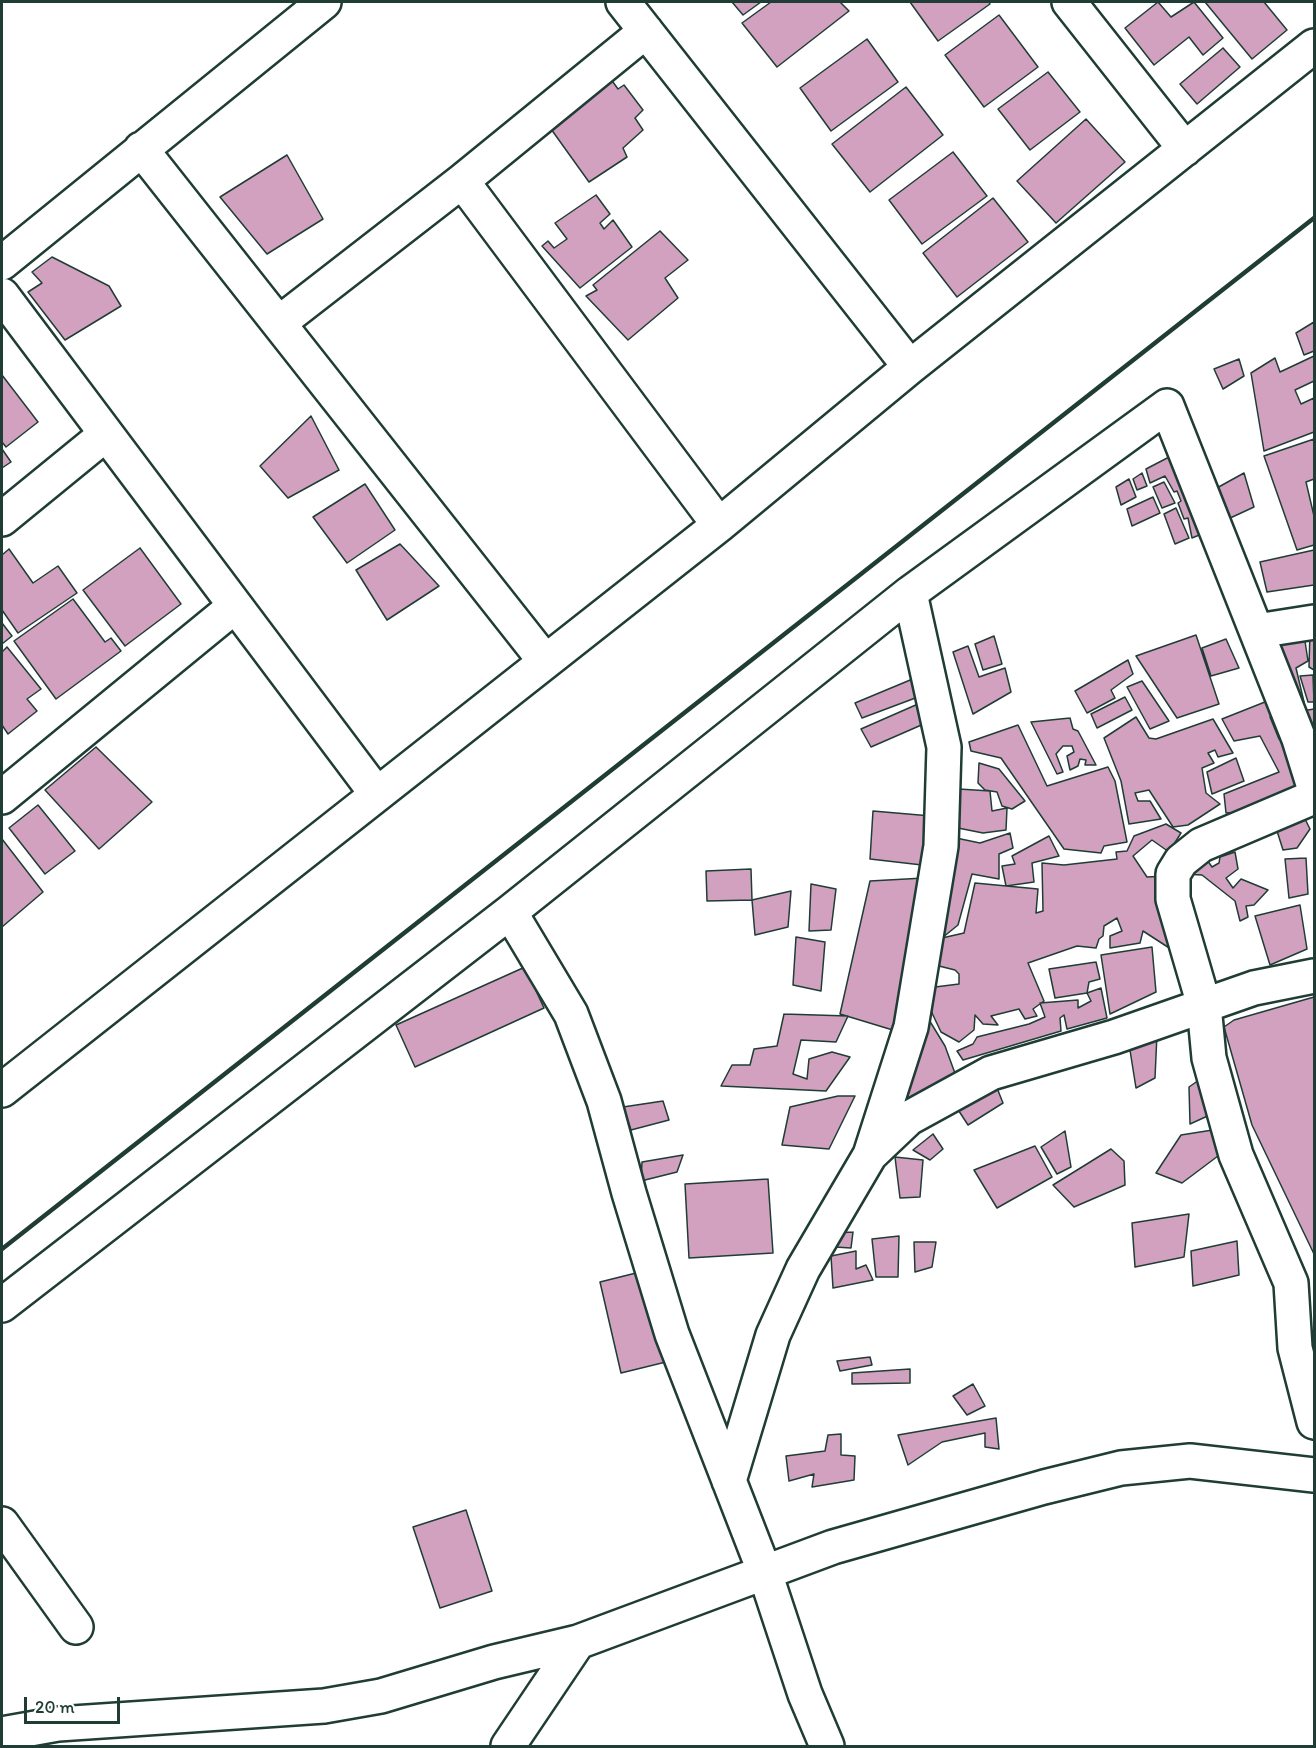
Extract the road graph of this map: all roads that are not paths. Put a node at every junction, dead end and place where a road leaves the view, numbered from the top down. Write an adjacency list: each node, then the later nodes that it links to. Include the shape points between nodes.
1 (623, 2): 4 (street)
2 (1069, 2): 7 (street)
3 (318, 3): 6 (street)
4 (646, 31): 8 (street); 12 (street)
5 (1314, 46): 7 (street)
6 (141, 149): 9 (street); 11 (street)
7 (1185, 149): 12 (street)
8 (462, 181): 11 (street); 15 (street)
9 (2, 262)
10 (2, 295): 13 (street)
11 (279, 323): 20 (street)
12 (910, 367): 15 (street)
13 (106, 434): 14 (street); 17 (street)
14 (2, 519)
15 (720, 525): 20 (street)
16 (910, 593): 19 (street, via 1167,406); 25 (street); 29 (street, via 944,747 941,846 911,1027)
17 (235, 606): 22 (street); 23 (street)
18 (1314, 622): 19 (street)
19 (1257, 631): 21 (street)
20 (545, 661): 22 (street)
21 (1314, 787)
22 (376, 793): 28 (street)
23 (2, 796)
24 (1314, 797): 27 (street, via 1201,845 1181,861 1173,874 1173,899)
25 (510, 912): 30 (street); 33 (street, via 575,1025 604,1101 672,1334)
26 (1314, 976): 27 (street, via 1254,988)
27 (1204, 1005): 29 (street, via 1114,1037 991,1073 909,1118); 31 (street, via 1209,1058 1236,1155 1291,1282 1295,1348)
28 (2, 1090)
29 (870, 1155): 33 (street, via 803,1269 772,1335)
30 (2, 1305)
31 (1314, 1422)
32 (1314, 1475): 35 (street, via 1190,1461 1121,1468 833,1547)
33 (729, 1481): 35 (street)
34 (2, 1524): 36 (street)
35 (765, 1573): 37 (street); 41 (street, via 805,1694)
36 (76, 1628)
37 (578, 1642): 39 (street, via 381,1696); 40 (street)
38 (2, 1734): 39 (street)
39 (91, 1735)
40 (508, 1746)
41 (827, 1746)

